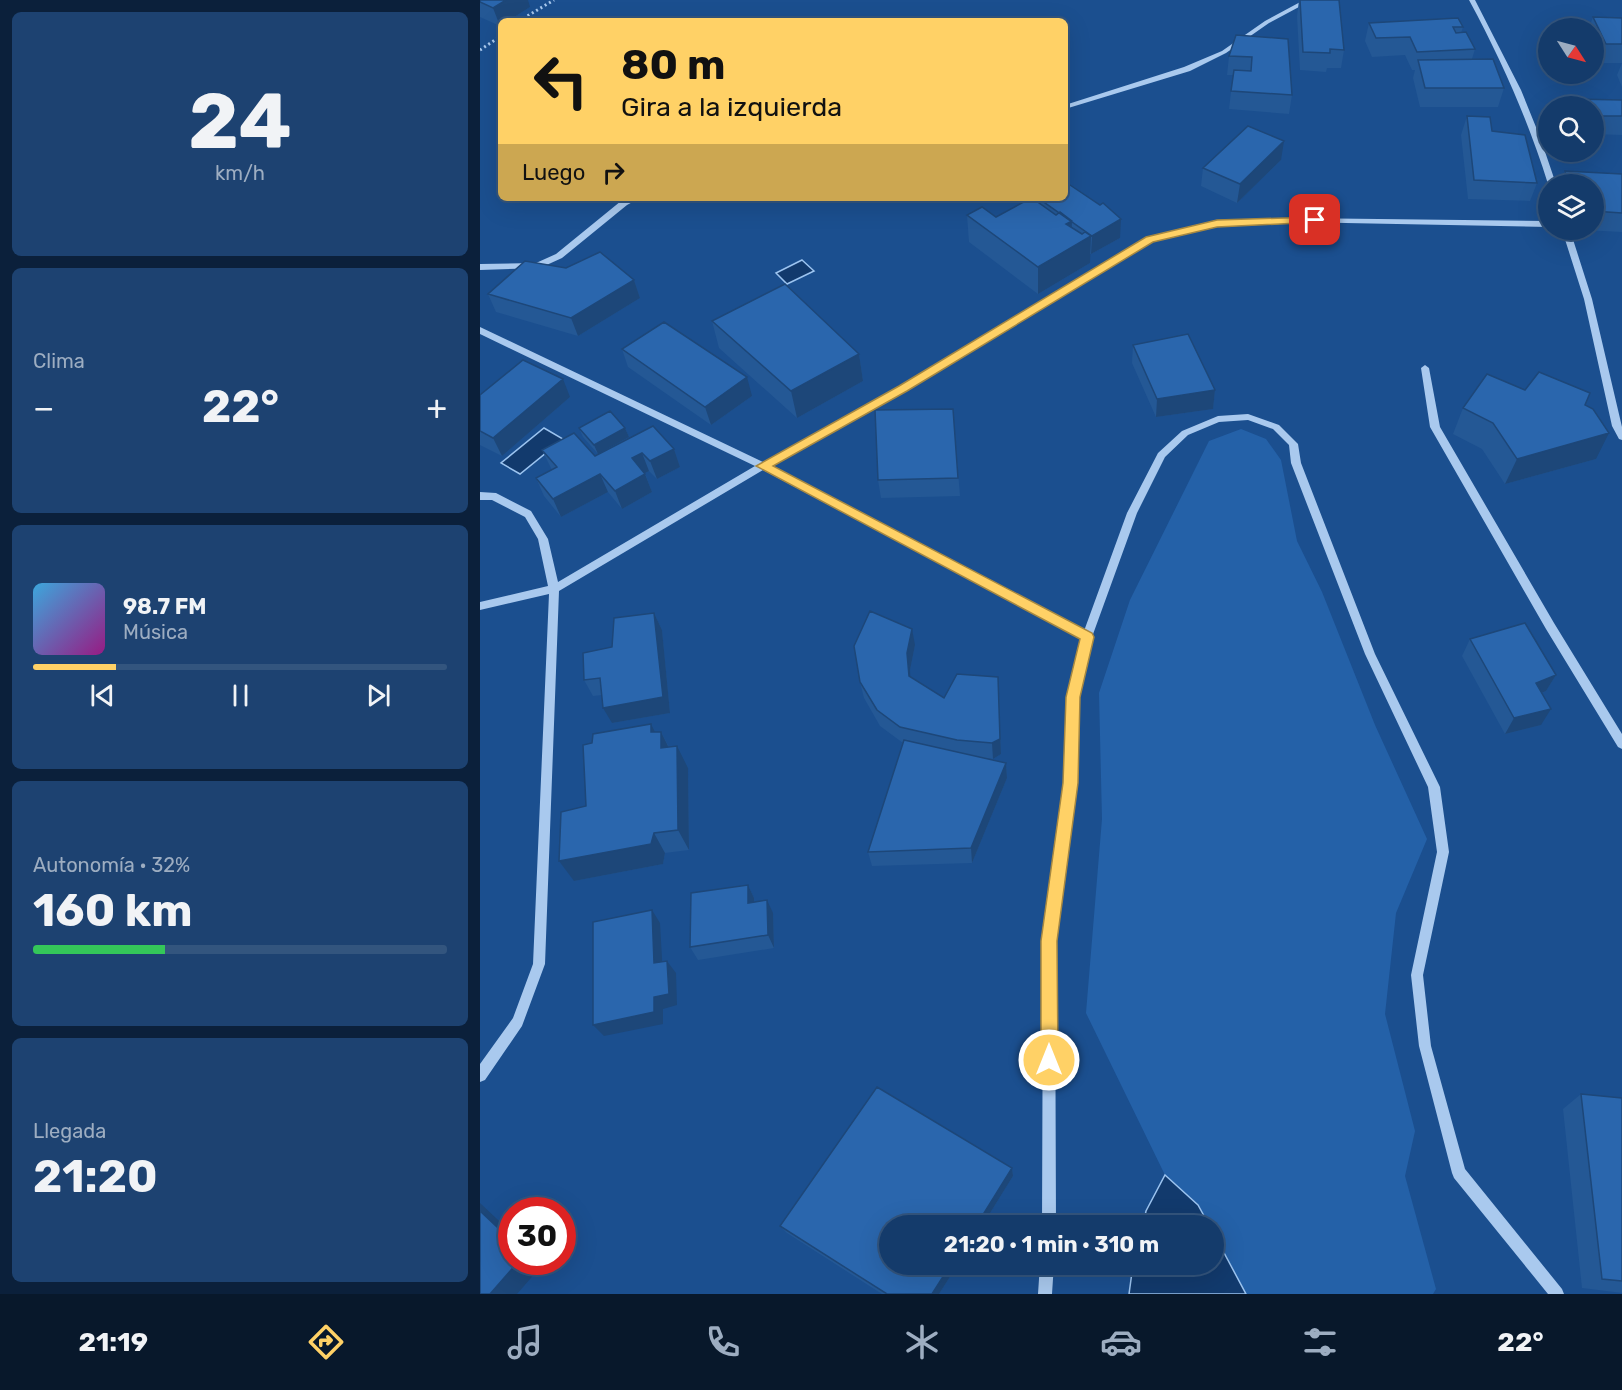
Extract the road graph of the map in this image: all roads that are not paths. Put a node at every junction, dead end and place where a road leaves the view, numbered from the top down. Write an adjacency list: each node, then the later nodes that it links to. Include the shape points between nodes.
1 (1309, 0): 3 (street, via 1267,22 1224,52 1187,69)
2 (1472, 0): 4 (street, via 1537,135)
3 (1068, 105)
4 (1549, 174)
5 (629, 201): 8 (street, via 560,256 537,266)
6 (1538, 224): 12 (street, via 1294,220 1217,224 1150,239 903,388)
7 (1569, 240): 11 (street)
8 (480, 267)
9 (480, 330): 12 (street)
10 (1425, 368): 17 (street, via 1435,427)
11 (1622, 436)
12 (763, 466): 14 (street); 16 (street)
13 (480, 496): 14 (street, via 492,496 528,514 543,539)
14 (554, 589): 15 (street); 18 (street, via 539,964 518,1022)
15 (480, 606)
16 (1087, 637): 19 (street, via 1073,697 1071,783 1049,941); 22 (street, via 1132,513 1161,455 1185,433 1218,419 1248,417 1276,427 1293,444 1296,463 1370,654 1434,787 1443,852 1417,975 1425,1046 1459,1173)
17 (1622, 744)
18 (480, 1075)
19 (1049, 1215)
20 (1046, 1275): 21 (street)
21 (1045, 1294)
22 (1557, 1294)

